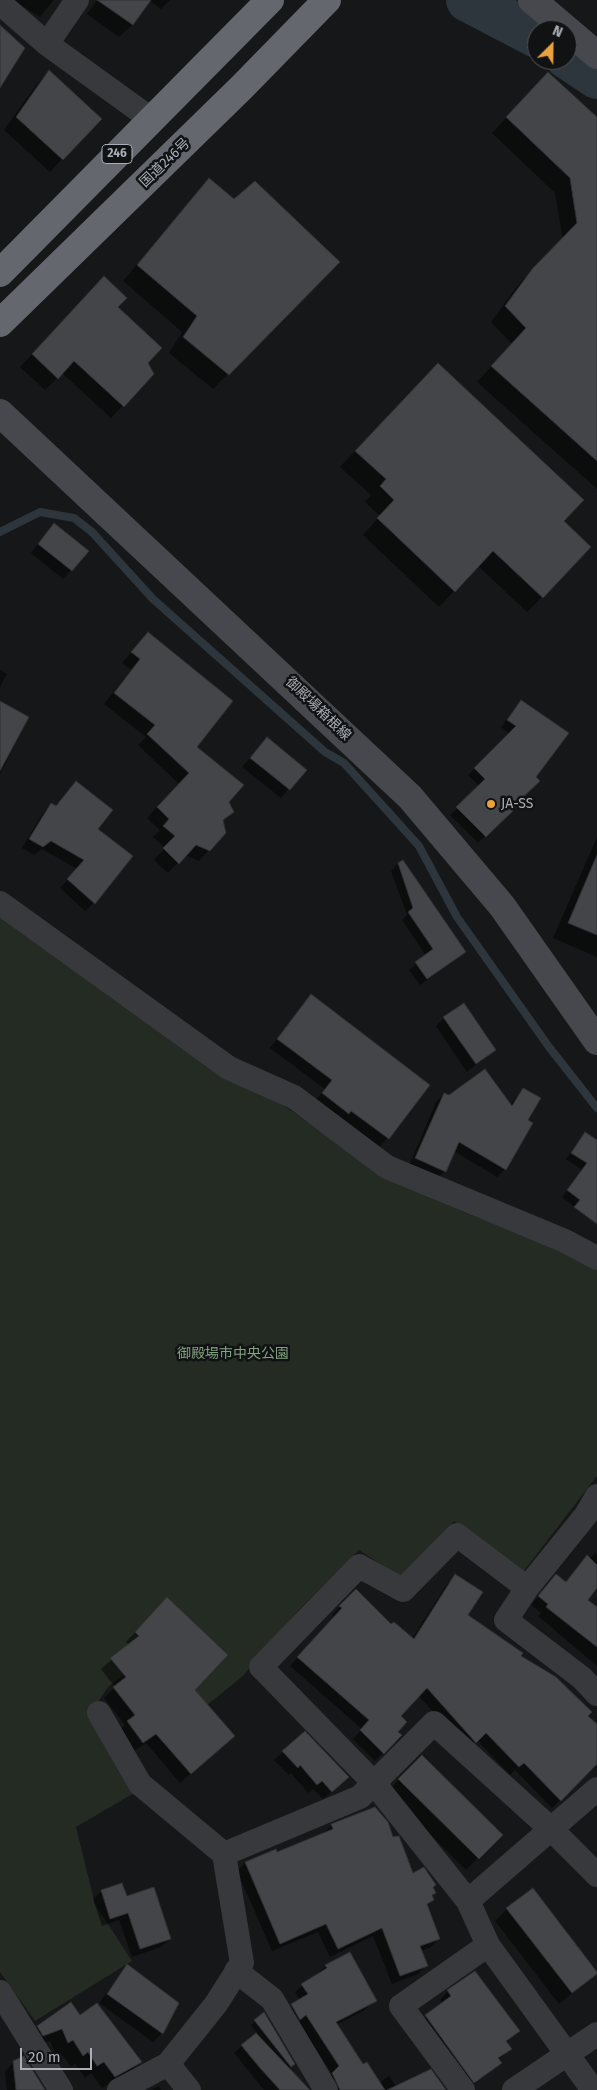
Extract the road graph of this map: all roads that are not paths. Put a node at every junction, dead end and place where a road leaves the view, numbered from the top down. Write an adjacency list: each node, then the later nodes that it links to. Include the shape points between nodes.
1 (77, 0): 6 (street)
2 (270, 0): 8 (highway, 246)
3 (327, 0): 10 (highway, 国道246号)
4 (532, 0): 7 (main road)
5 (0, 3): 6 (street)
6 (47, 44): 8 (street)
7 (597, 55)
8 (151, 118): 9 (highway, 246)
9 (0, 273)
10 (0, 323)
11 (0, 413): 13 (main road, 御殿場箱根線, via 410,797 502,906)
12 (0, 903): 14 (street, via 229,1068 294,1097 387,1167 565,1241)
13 (597, 1041)
14 (597, 1258)
15 (593, 1511): 16 (street)
16 (527, 1588): 17 (street, via 506,1620 582,1678); 19 (street, via 457,1535 403,1590 359,1566 261,1667)
17 (597, 1694)
18 (99, 1713): 22 (street, via 140,1784)
19 (374, 1782): 21 (street, via 434,1723); 22 (street, via 360,1797); 24 (street)
20 (597, 1789): 21 (street)
21 (552, 1830): 23 (street); 24 (street)
22 (224, 1854): 26 (street, via 242,1963)
23 (597, 1875)
24 (468, 1901): 25 (street)
25 (488, 1945): 29 (street); 35 (street, via 401,2006)
26 (236, 1972): 30 (street, via 216,2004); 34 (street, via 272,1999)
27 (0, 1992): 31 (street)
28 (597, 2034): 29 (street)
29 (568, 2055): 36 (street); 37 (street)
30 (168, 2064): 32 (street); 33 (street)
31 (61, 2090)
32 (119, 2090)
33 (190, 2090)
34 (326, 2090)
35 (463, 2090)
36 (514, 2090)
37 (593, 2090)

